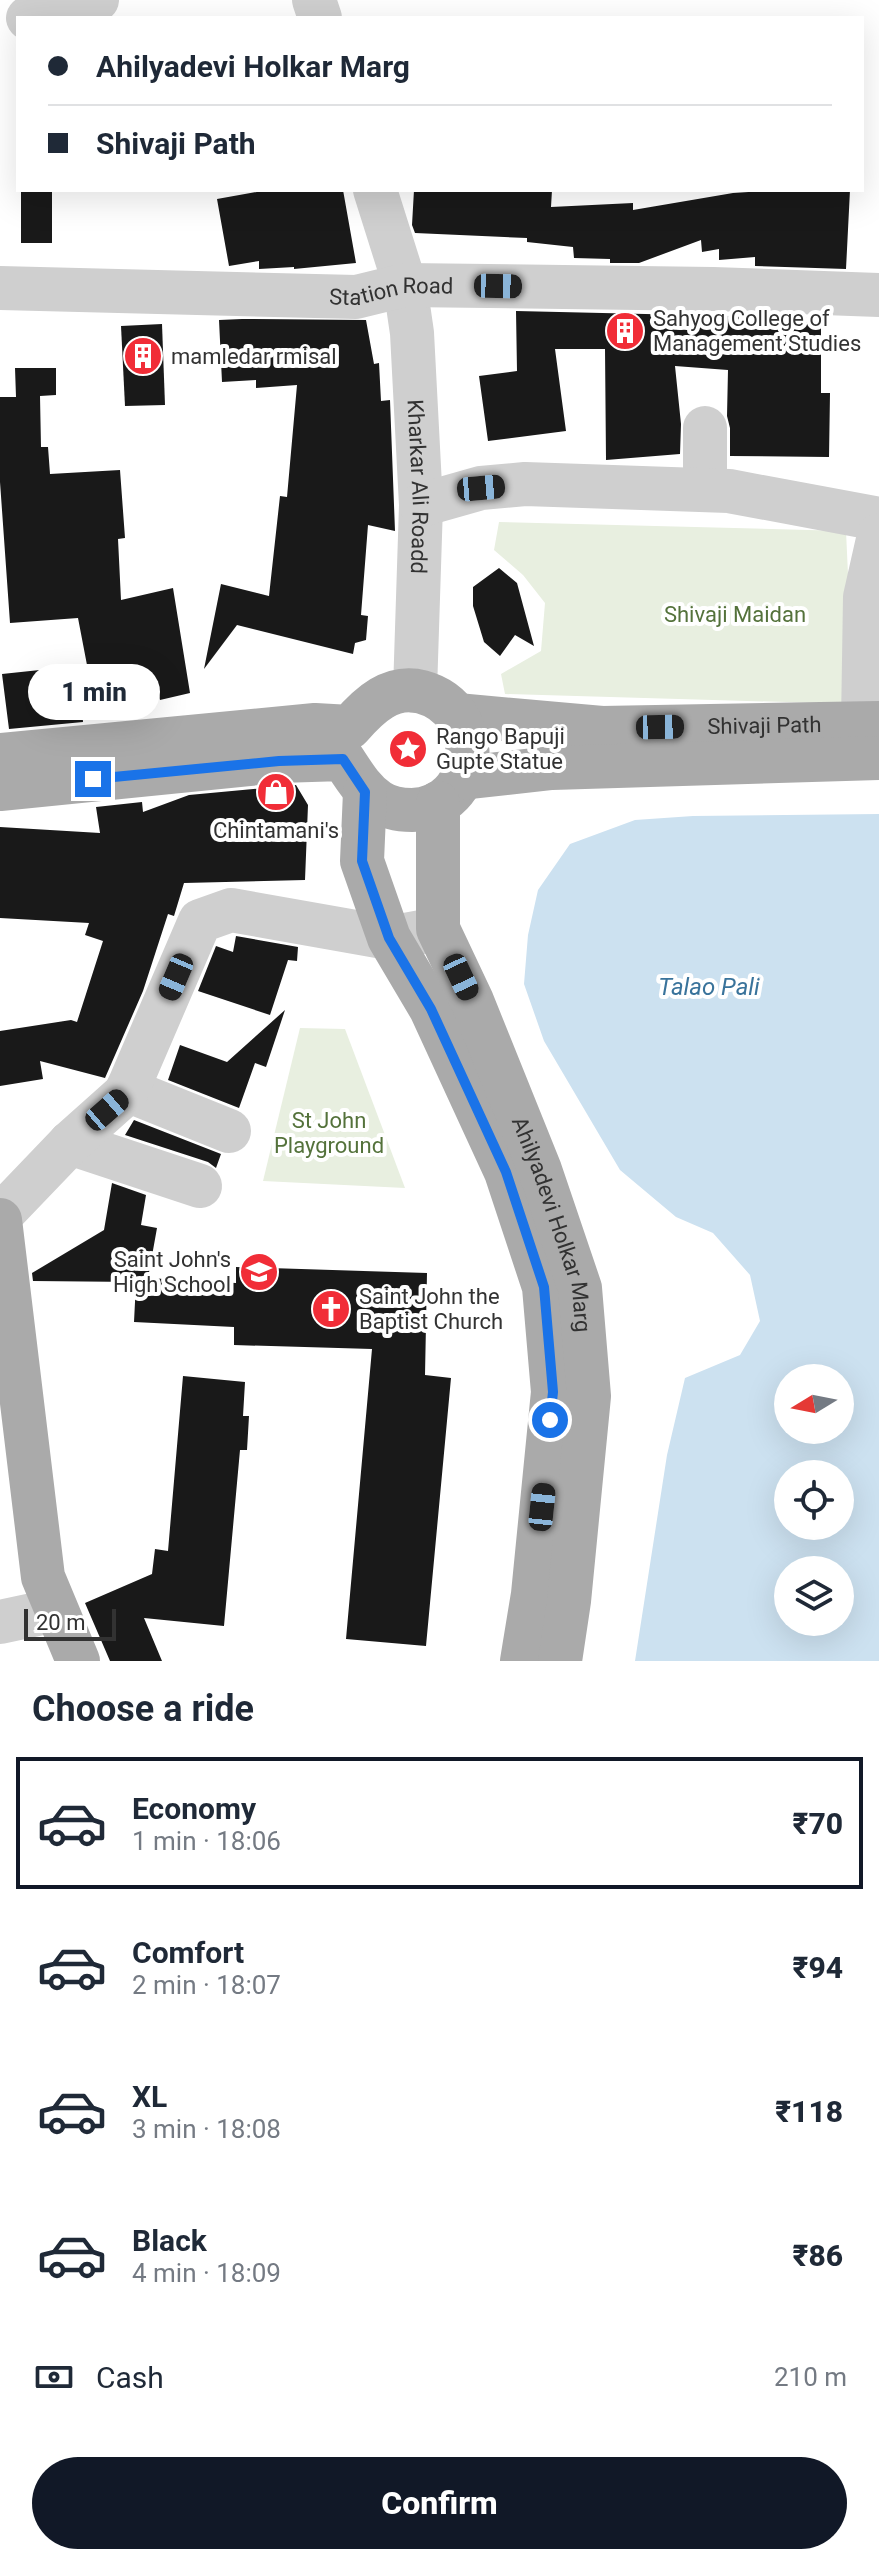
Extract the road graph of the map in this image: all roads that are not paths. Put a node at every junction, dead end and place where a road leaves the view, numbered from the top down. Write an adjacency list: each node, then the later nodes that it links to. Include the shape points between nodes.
1 (376, 192): 2 (street, Kharkar Ali Roadd)
2 (405, 285): 3 (street, Station Road, via 356,297); 4 (street, Station Road); 7 (street, Kharkar Ali Roadd)
3 (0, 288)
4 (879, 295)
5 (705, 428): 6 (street)
6 (705, 490): 7 (street, via 525,484 481,488); 8 (street)
7 (421, 505): 10 (street, Kharkar Ali Roadd)
8 (879, 519)
9 (879, 535): 12 (street, via 865,597)
10 (415, 691): 11 (main road, via 438,699); 14 (main road, via 379,698)
11 (457, 715): 12 (main road, Shivaji Path, via 602,728); 16 (main road, via 469,746 468,763)
12 (874, 735): 16 (main road, Shivaji Path, via 552,768)
13 (0, 755): 14 (main road, via 315,725)
14 (353, 759): 15 (main road, via 279,761); 16 (main road, via 381,804 419,810); 18 (main road, Ahilyadevi Holkar Marg, via 362,861)
15 (0, 789)
16 (450, 791): 17 (main road, Ahilyadevi Holkar Marg)
17 (438, 929): 18 (street); 28 (main road, Ahilyadevi Holkar Marg, via 540,1170 580,1288 589,1396)
18 (389, 938): 19 (street, via 231,910 200,921); 27 (main road, Ahilyadevi Holkar Marg, via 431,1009 506,1172 544,1287 553,1392)
19 (127, 1090): 20 (street); 21 (street)
20 (229, 1131)
21 (70, 1143): 22 (street); 23 (street)
22 (200, 1186)
23 (0, 1218): 24 (main road, via 43,1577)
24 (56, 1610): 25 (street); 26 (main road)
25 (0, 1622)
26 (78, 1661)
27 (522, 1661)
28 (560, 1661)

